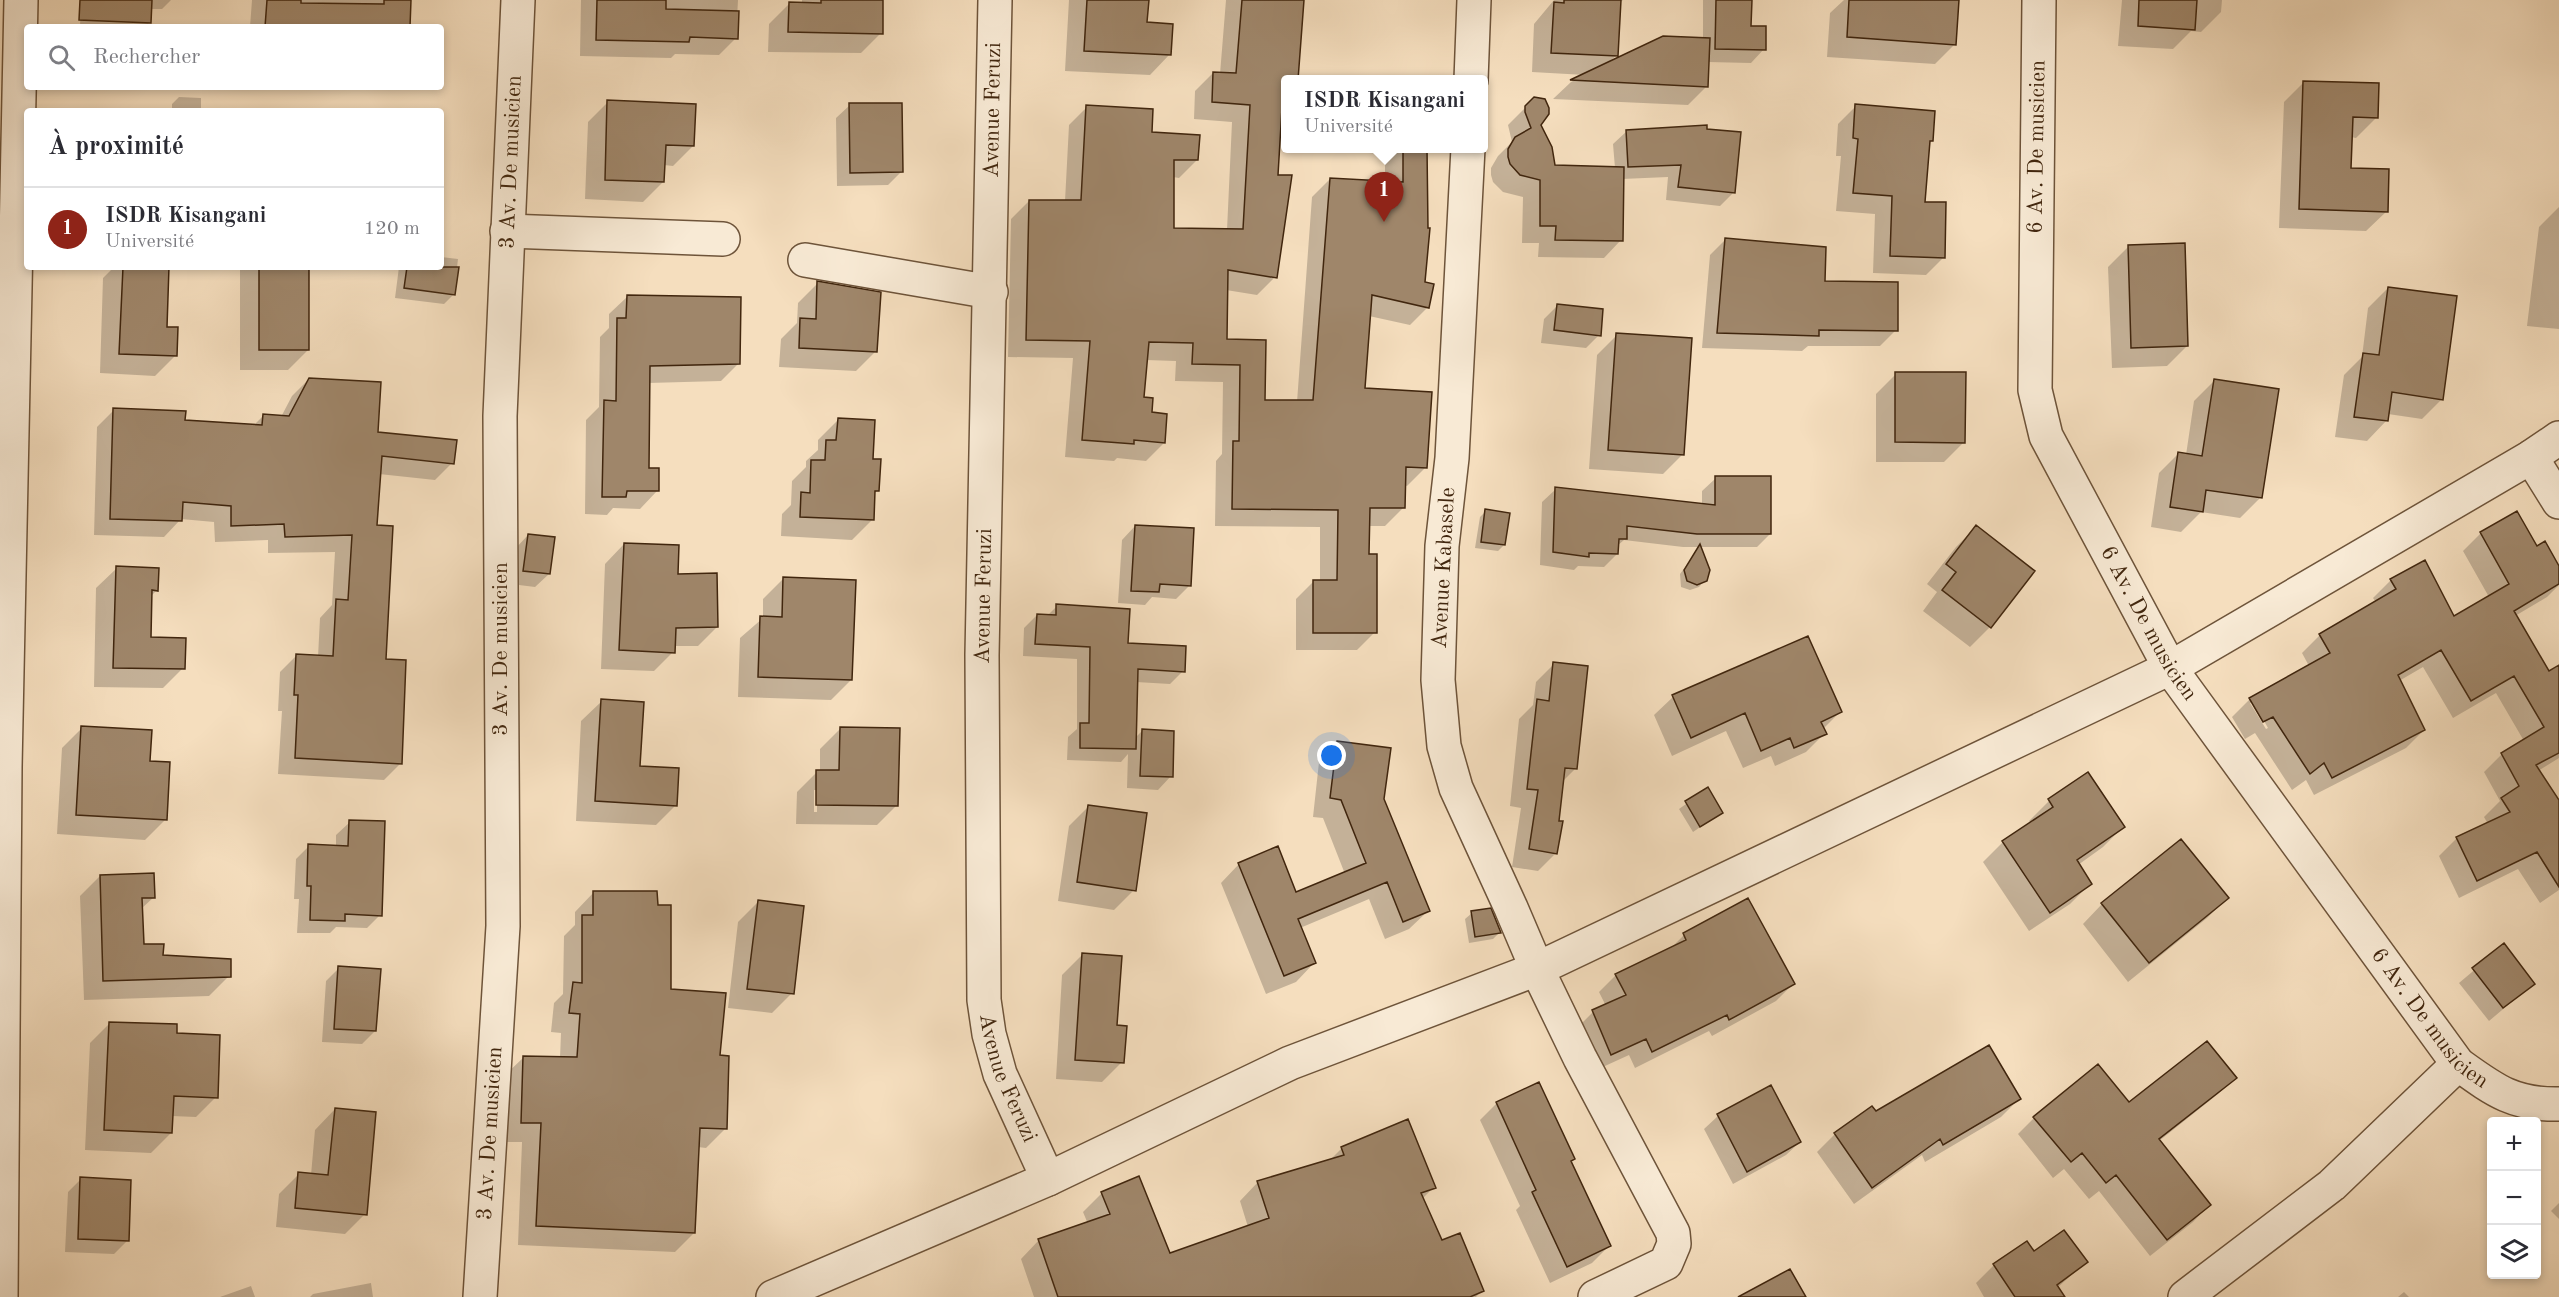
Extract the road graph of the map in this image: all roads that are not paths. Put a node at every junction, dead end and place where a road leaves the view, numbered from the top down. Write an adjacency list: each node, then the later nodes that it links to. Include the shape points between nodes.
1 (21, 0): 16 (street)
2 (518, 0): 8 (street, 3 Av. De musicien)
3 (995, 0): 11 (street, Avenue Feruzi)
4 (1474, 0): 6 (street)
5 (2038, 0): 15 (street, 6 Av. De musicien, via 2035,390 2039,414 2046,436)
6 (1471, 75)
7 (1468, 153): 17 (street, Avenue Kabasele, via 1452,458 1442,546 1438,680 1444,746 1456,788)
8 (507, 231): 9 (street); 23 (street, 3 Av. De musicien, via 500,416 503,926)
9 (723, 239)
10 (805, 260): 11 (street)
11 (991, 292): 20 (street, Avenue Feruzi, via 982,655 984,1000 1000,1074)
12 (2559, 438): 13 (street)
13 (2531, 457): 14 (street); 15 (street)
14 (2559, 502)
15 (2170, 668): 17 (street); 18 (street, 6 Av. De musicien)
16 (3, 767): 22 (street)
17 (1537, 969): 20 (street, via 1290,1062); 24 (street, Avenue Kabasele, via 1673,1233 1674,1244 1666,1263)
18 (2458, 1064): 19 (street, 6 Av. De musicien, via 2497,1092 2525,1101); 25 (street, via 2332,1185)
19 (2559, 1104)
20 (1048, 1179): 21 (street)
21 (786, 1295)
22 (1, 1297)
23 (480, 1297)
24 (1595, 1297)
25 (2185, 1297)

